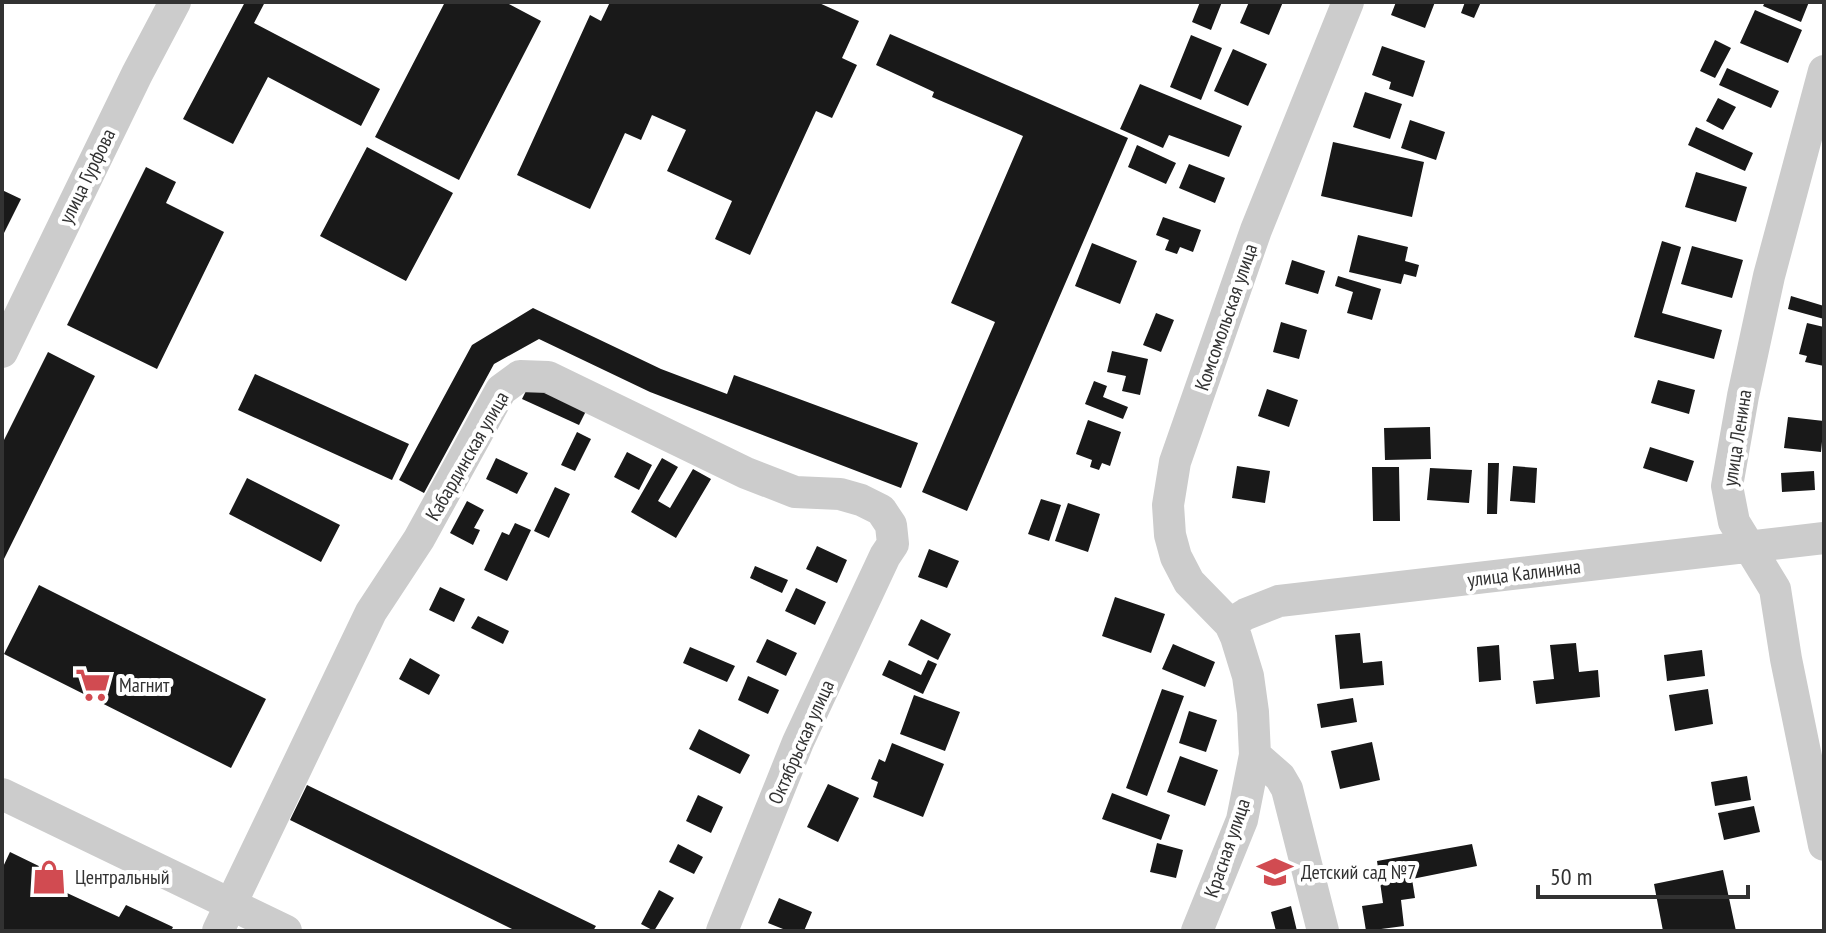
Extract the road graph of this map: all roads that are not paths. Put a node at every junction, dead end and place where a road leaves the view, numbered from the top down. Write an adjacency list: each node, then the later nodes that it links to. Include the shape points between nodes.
1 (175, 2): 4 (street, улица Гурфова)
2 (1348, 2): 8 (street, Комсомольская улица, via 1256,230 1175,462 1168,521 1176,557 1189,582)
3 (1824, 71): 6 (street, улица Ленина, via 1769,276 1727,486 1734,522)
4 (2, 352)
5 (1824, 538): 6 (street, улица Калинина)
6 (1747, 547): 8 (street, улица Калинина, via 1279,601); 11 (street, улица Ленина, via 1775,589)
7 (885, 556): 12 (street, Кабардинская улица, via 893,544 891,525 881,510 861,500 795,492 548,377 520,376 501,390 419,539 371,612); 14 (street, Октябрьская улица, via 798,742)
8 (1230, 624): 9 (street, Красная улица, via 1248,676)
9 (1255, 755): 15 (street, Красная улица, via 1242,820); 16 (street, via 1287,789)
10 (2, 794): 12 (street)
11 (1824, 845)
12 (224, 918): 13 (street)
13 (286, 931)
14 (722, 931)
15 (1197, 931)
16 (1323, 931)

